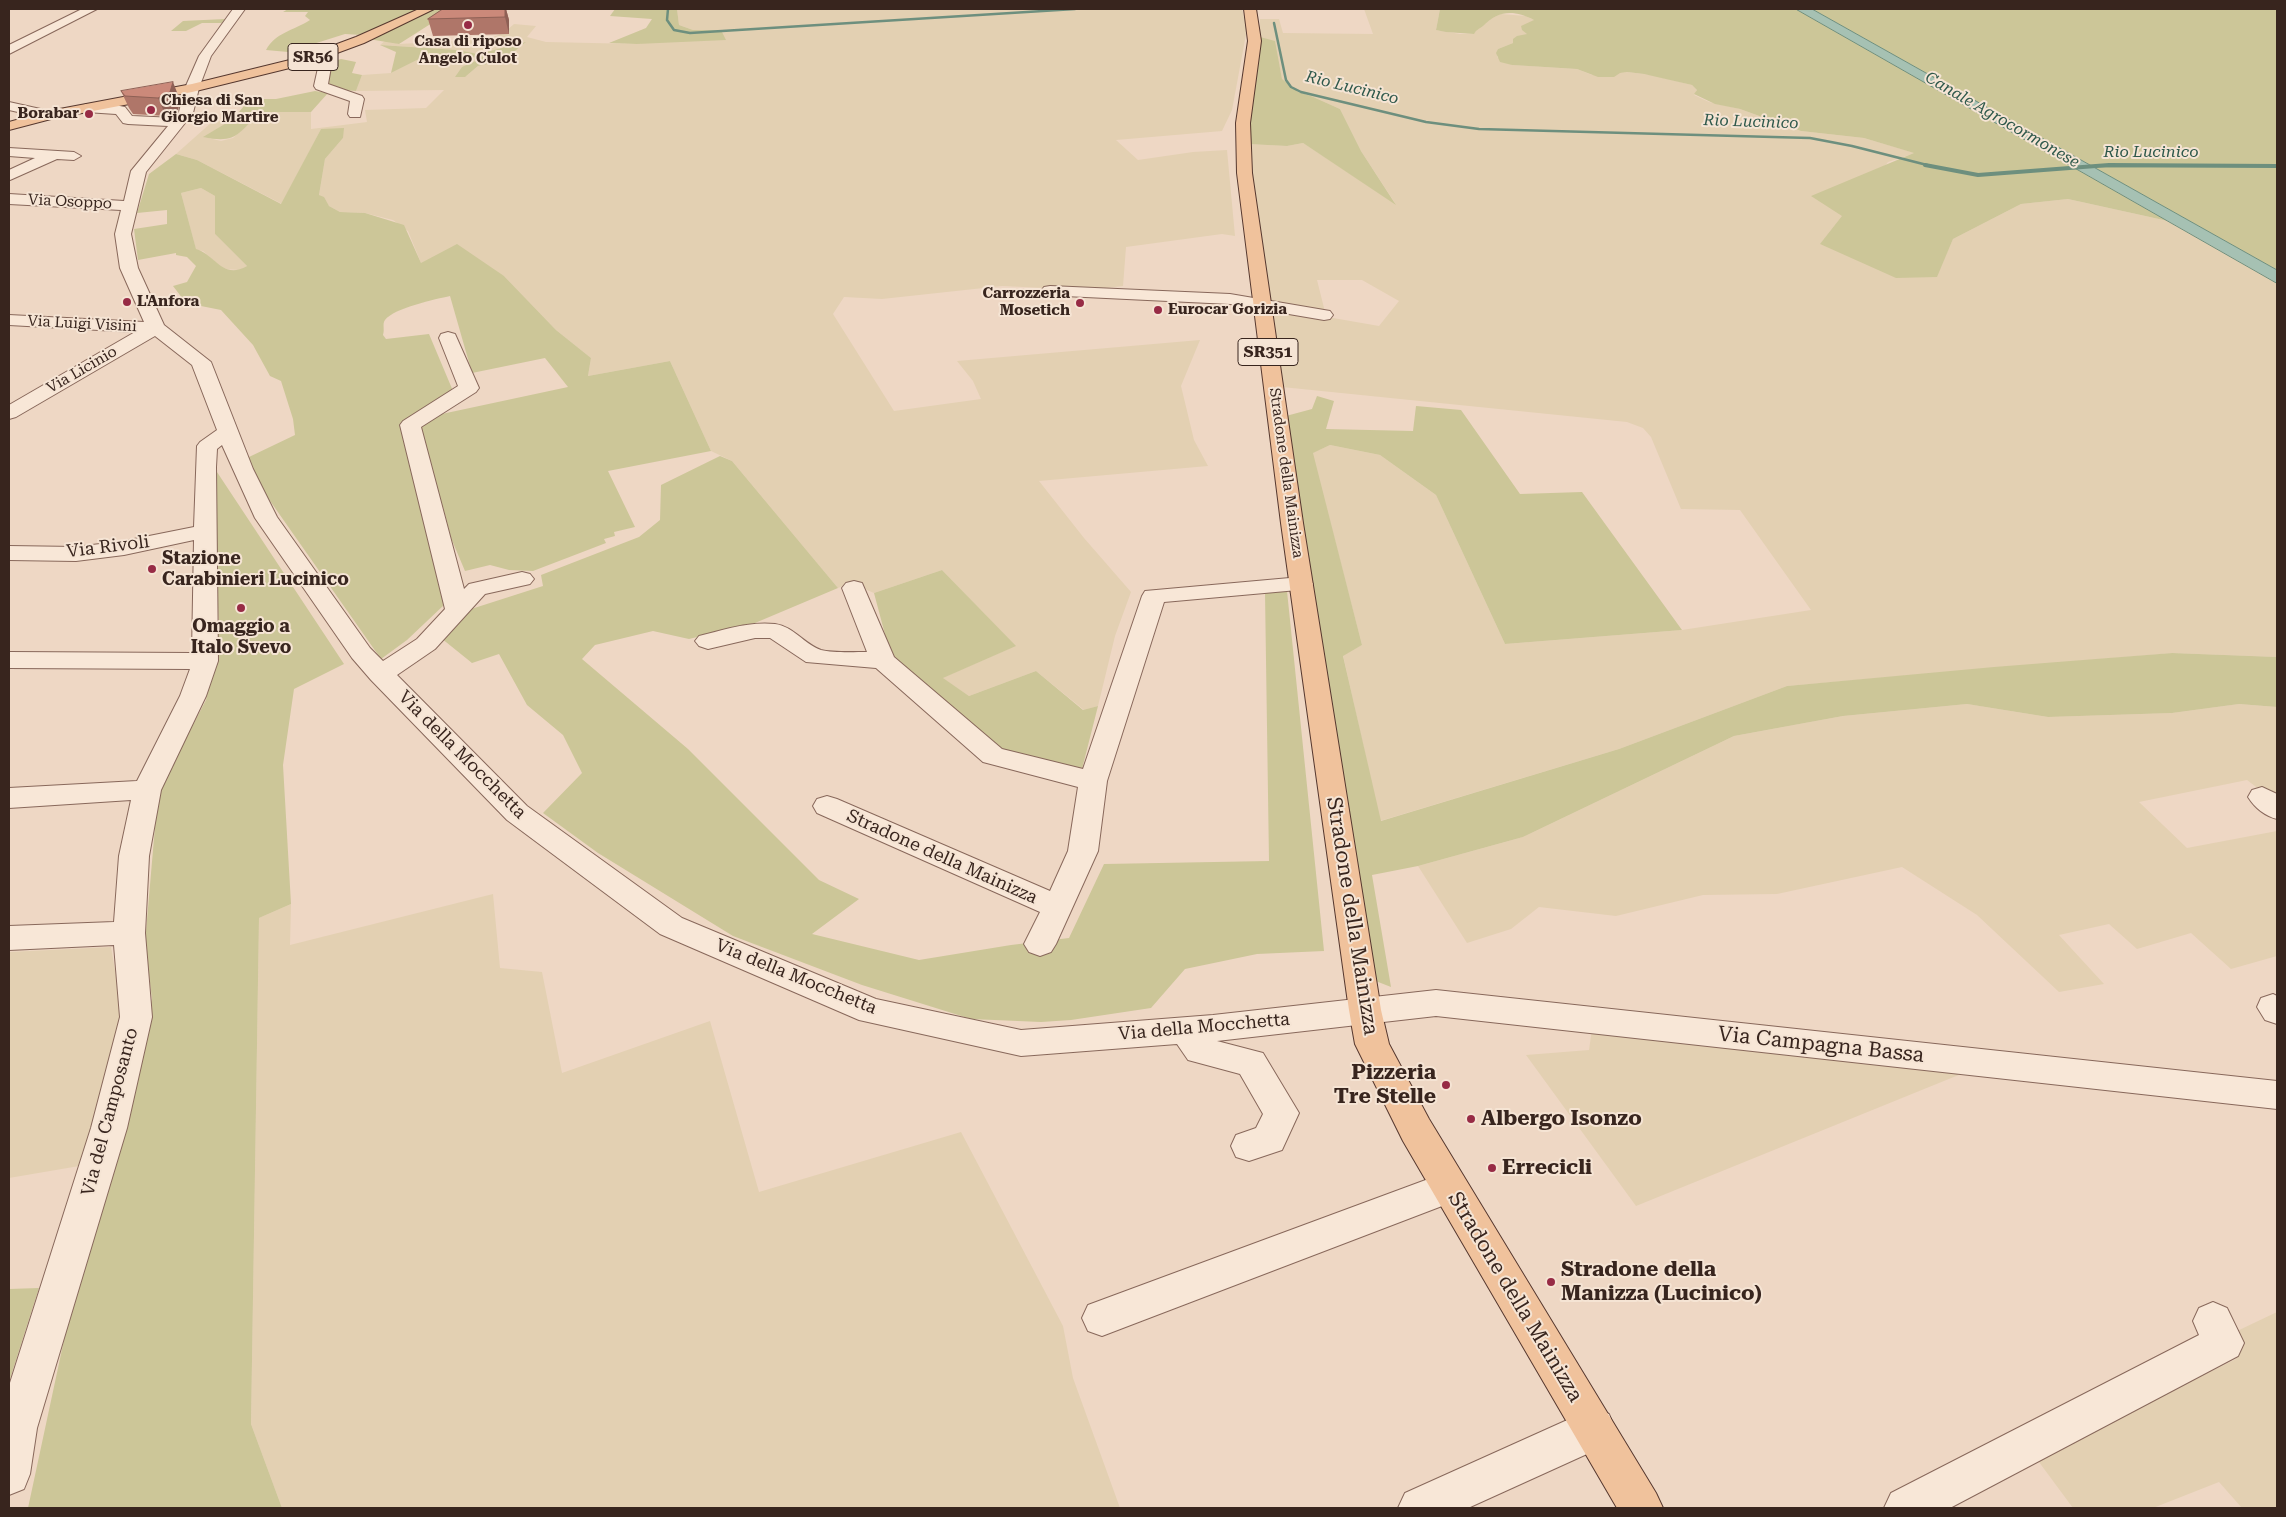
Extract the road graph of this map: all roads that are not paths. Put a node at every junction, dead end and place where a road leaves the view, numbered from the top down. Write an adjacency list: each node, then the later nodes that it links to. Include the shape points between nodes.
1 (91, 9): 5 (street)
2 (239, 9): 7 (street, via 205,56)
3 (428, 9): 6 (main road, SR56)
4 (1250, 9): 24 (main road, Stradone della Mainizza / SR351, via 1255,25 1254,53 1242,138)
5 (9, 50)
6 (306, 60): 7 (main road, SR56); 11 (street, via 321,63 324,67 321,86 357,99)
7 (192, 88): 9 (main road, SR56); 13 (street, via 186,114)
8 (9, 106): 10 (street)
9 (86, 108): 12 (main road, SR56); 13 (street, via 120,110 128,120)
10 (28, 112): 12 (street); 14 (street)
11 (355, 114)
12 (49, 115): 14 (main road, SR56)
13 (178, 122): 21 (street, via 139,171)
14 (10, 123)
15 (9, 152): 16 (street)
16 (55, 155): 17 (street); 18 (street)
17 (74, 156)
18 (10, 176)
19 (9, 199): 20 (street, Via Osoppo)
20 (35, 200): 21 (street, Via Osoppo); 22 (street)
21 (131, 206): 27 (street, via 123,234 129,268)
22 (9, 215)
23 (1050, 291): 24 (street)
24 (1261, 303): 25 (street); 34 (main road, Stradone della Mainizza / SR351)
25 (1324, 315)
26 (9, 320): 27 (street, Via Luigi Visini)
27 (156, 328): 29 (street, Via Licinio); 30 (street, via 201,362)
28 (448, 338): 36 (street, via 469,388 410,425)
29 (9, 413)
30 (228, 432): 31 (street, Via del Camposanto, via 208,446 205,467); 41 (street, Via della Mocchetta, via 266,518 361,653)
31 (206, 531): 32 (street, Via Rivoli, via 95,552); 39 (street, Via del Camposanto)
32 (9, 553)
33 (522, 579): 36 (street, via 477,589)
34 (1301, 584): 42 (street, Stradone della Mainizza, via 1154,596); 50 (main road, Stradone della Mainizza / SR351)
35 (854, 588): 40 (street)
36 (457, 608): 41 (street, via 426,644)
37 (708, 642): 40 (street, via 755,631 775,631 815,657)
38 (9, 660): 39 (street)
39 (205, 661): 43 (street, Via del Camposanto, via 193,696)
40 (883, 661): 42 (street, via 993,756)
41 (380, 674): 51 (street, Via della Mocchetta, via 517,813 671,926 871,1011 1021,1043)
42 (1093, 781): 46 (street, Stradone della Mainizza, via 1083,850)
43 (147, 790): 44 (street); 47 (street, Via del Camposanto, via 134,856)
44 (9, 798)
45 (827, 806): 46 (street, Stradone della Mainizza)
46 (1058, 907): 49 (street, Stradone della Mainizza)
47 (129, 933): 48 (street); 58 (street, Via del Camposanto, via 136,1017 109,1128)
48 (9, 938)
49 (1040, 944)
50 (1365, 1010): 51 (street, Via della Mocchetta); 52 (street, Via Campagna Bassa, via 1436,1003); 54 (main road, Stradone della Mainizza / SR351, via 1372,1044 1416,1130)
51 (1185, 1030): 53 (street, via 1200,1050 1251,1063 1281,1113 1269,1139)
52 (2277, 1095)
53 (1249, 1146)
54 (1450, 1187): 55 (street); 57 (main road, Stradone della Mainizza / SR351)
55 (1102, 1318)
56 (2213, 1320): 62 (street, via 2224,1343)
57 (1594, 1429): 60 (street); 61 (main road, Stradone della Mainizza / SR351)
58 (12, 1431): 59 (street, Via del Camposanto)
59 (9, 1474)
60 (1420, 1508)
61 (1641, 1508)
62 (1906, 1508)

